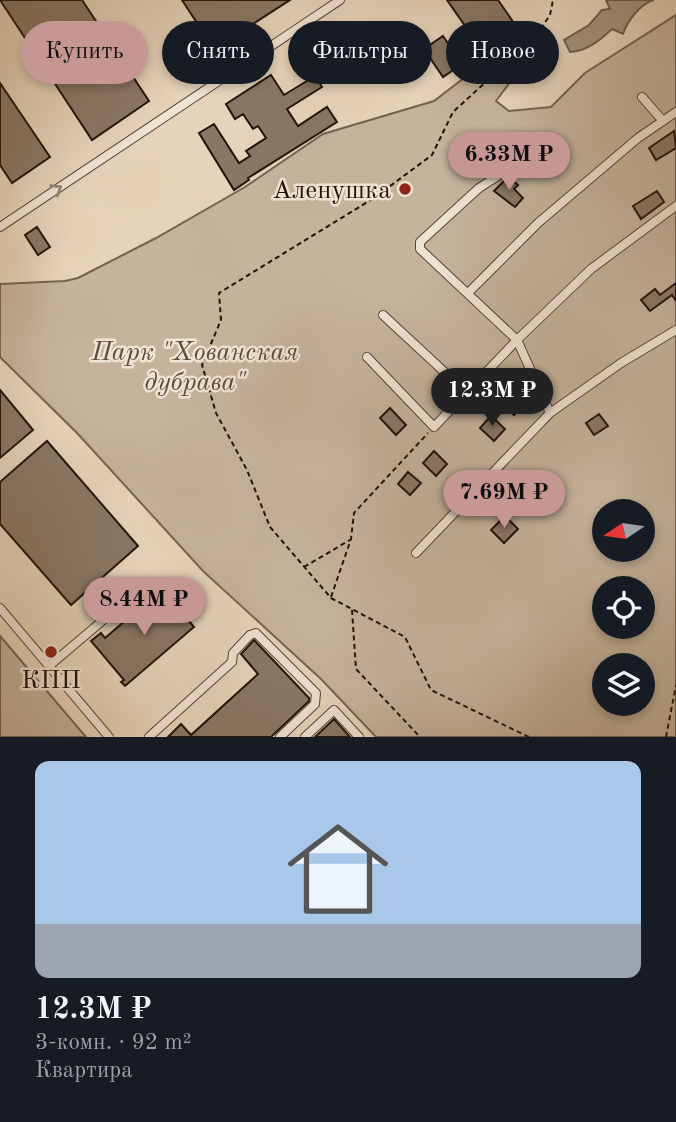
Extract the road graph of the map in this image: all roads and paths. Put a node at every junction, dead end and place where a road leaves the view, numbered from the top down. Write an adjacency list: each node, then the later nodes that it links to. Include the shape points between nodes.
1 (340, 0): 8 (street, one-way to 1)
2 (554, 0): 19 (path, via 535,37 453,112 432,155 374,198 219,293 221,320 202,365 216,413 247,470 270,527)
3 (642, 97): 5 (street)
4 (676, 112): 5 (street)
5 (663, 121): 9 (street, via 538,223)
6 (515, 165): 9 (street, via 479,188 420,242 419,249)
7 (676, 206): 12 (street, via 591,269)
8 (0, 227)
9 (468, 293): 12 (street)
10 (383, 315): 14 (street)
11 (676, 330): 15 (street)
12 (517, 340): 14 (street); 15 (street)
13 (367, 357): 16 (street)
14 (467, 393): 16 (street)
15 (550, 413): 18 (street)
16 (434, 427): 17 (path, via 354,513)
17 (351, 539): 19 (path); 21 (path)
18 (416, 553)
19 (304, 567): 21 (path)
20 (141, 589): 24 (street)
21 (331, 598): 23 (path)
22 (0, 608): 24 (street)
23 (352, 609): 31 (path, via 356,669); 32 (path, via 405,637 431,690)
24 (49, 666): 26 (street)
25 (676, 685): 33 (path)
26 (109, 737)
27 (149, 737): 28 (street, via 232,662 233,653 256,633 316,693 315,704)
28 (280, 737)
29 (305, 737): 30 (street, via 334,710)
30 (359, 737)
31 (421, 737)
32 (529, 737)
33 (666, 737)

